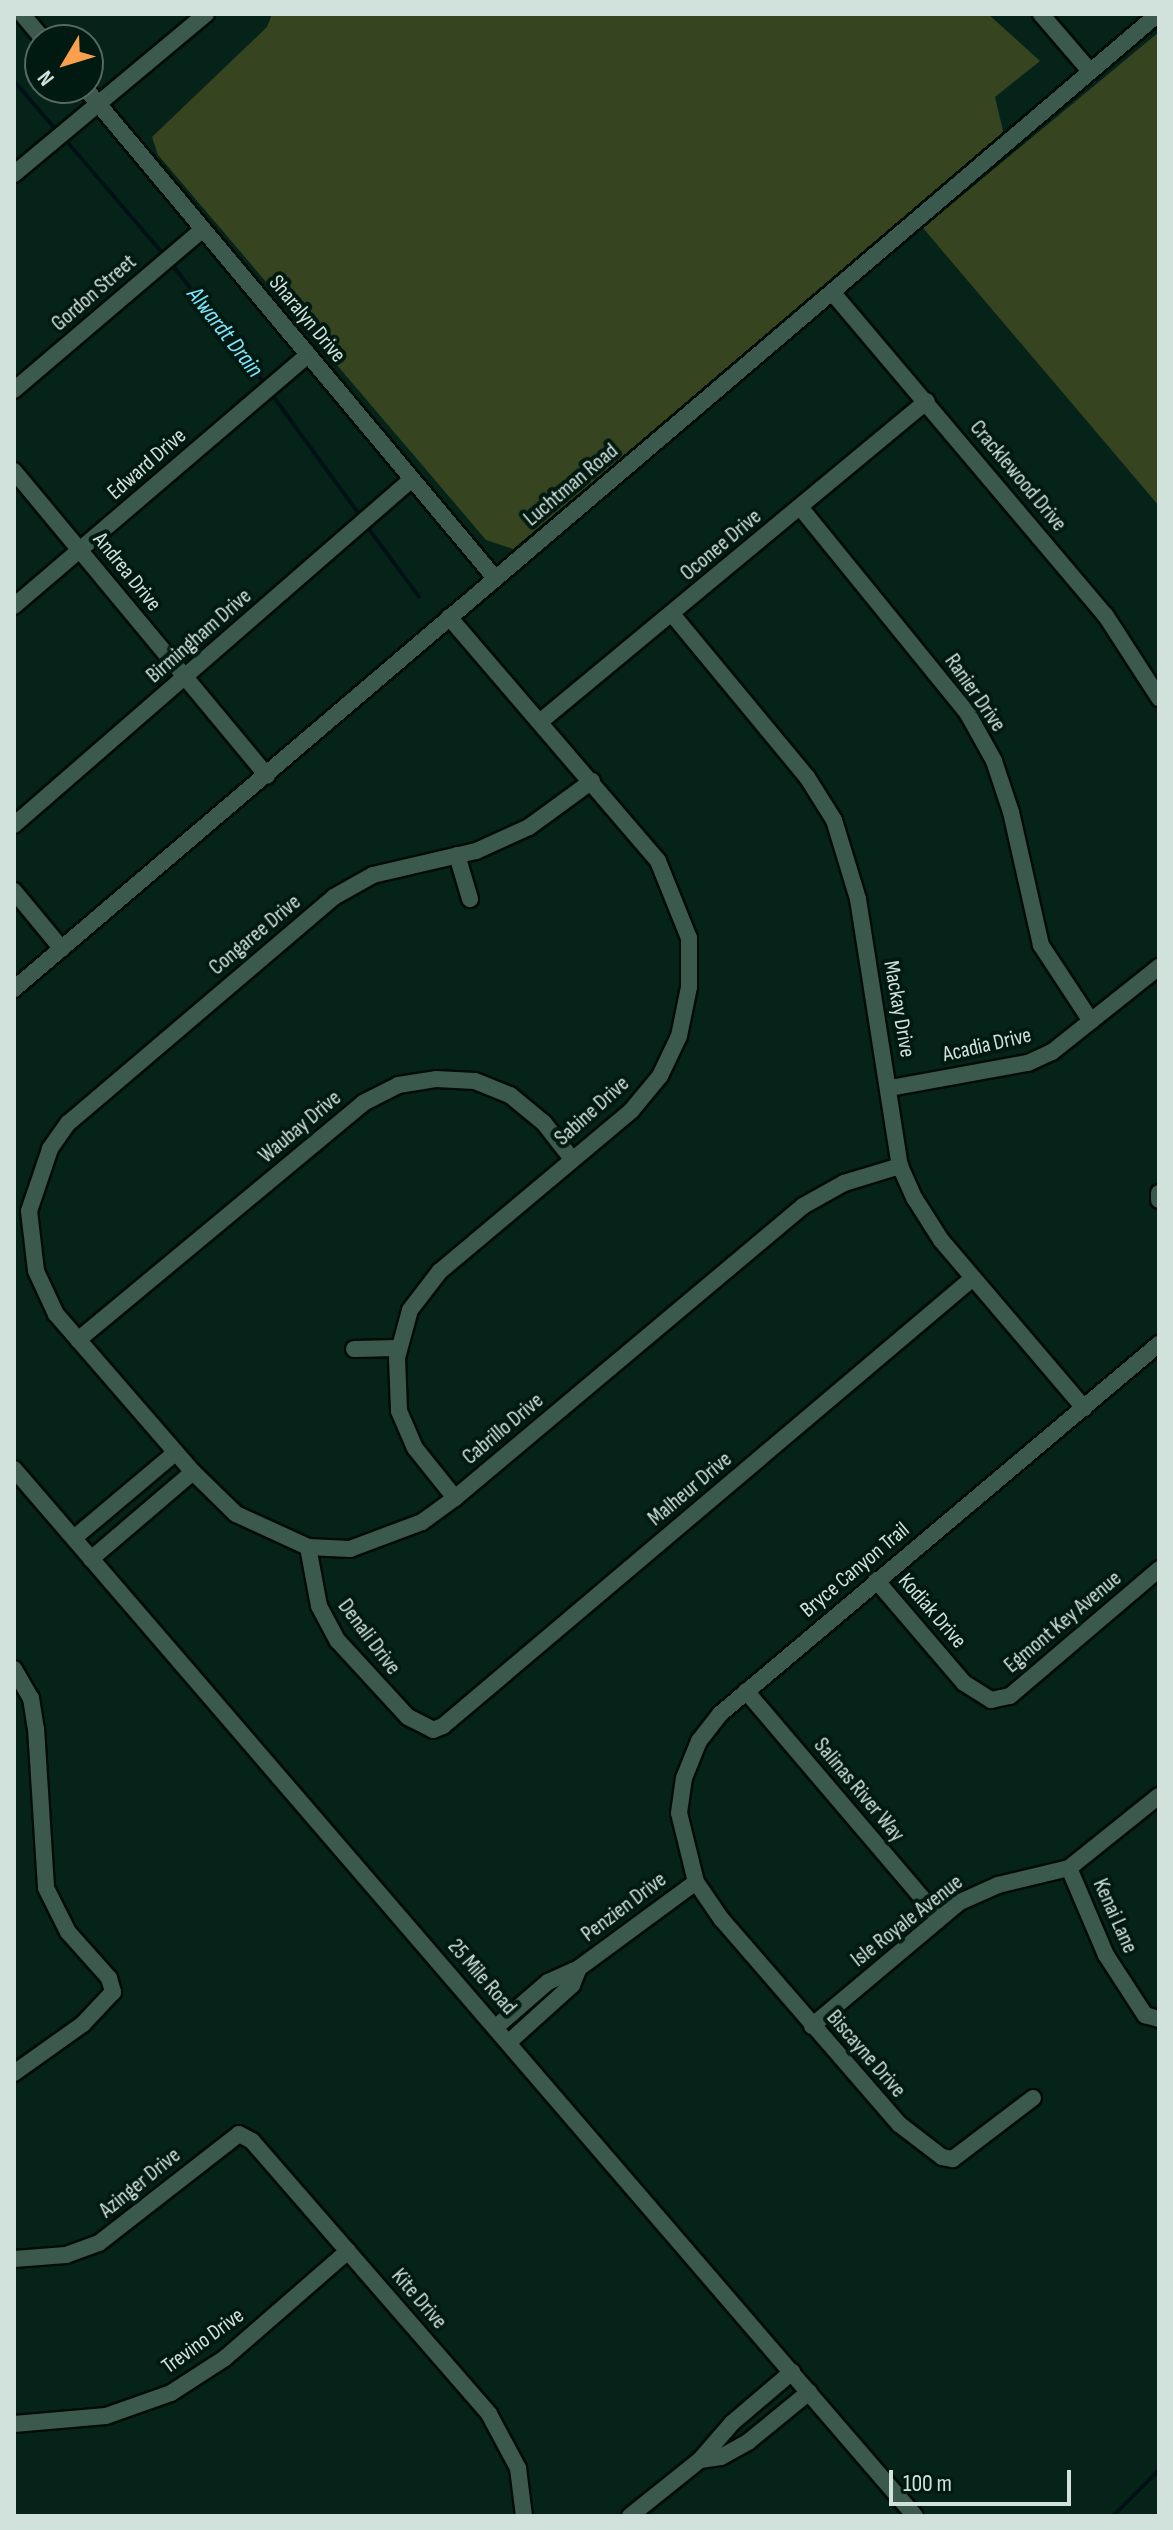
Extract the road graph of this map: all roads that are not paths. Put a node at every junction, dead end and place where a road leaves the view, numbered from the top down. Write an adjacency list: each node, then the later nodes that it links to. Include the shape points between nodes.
1 (206, 14): 5 (street)
2 (1041, 14): 4 (street)
3 (1158, 14): 4 (street, Luchtman Road)
4 (1090, 71): 10 (street, Luchtman Road)
5 (104, 97)
6 (96, 104): 8 (street)
7 (98, 104): 9 (street, Sharalyn Drive)
8 (14, 174)
9 (203, 229): 11 (street, Sharalyn Drive); 12 (street, Gordon Street)
10 (832, 292): 13 (street, Cracklewood Drive); 18 (street, Luchtman Road)
11 (308, 355): 15 (street, Sharalyn Drive); 17 (street, Edward Drive)
12 (14, 390)
13 (927, 401): 16 (street, Oconee Drive); 23 (street, Cracklewood Drive, via 1106,616)
14 (14, 471): 17 (street, Andrea Drive)
15 (412, 479): 18 (street, Sharalyn Drive); 22 (street, Birmingham Drive)
16 (800, 507): 20 (street, Oconee Drive); 34 (street, Ranier Drive, via 968,714 994,761 1007,800 1041,945)
17 (80, 550): 19 (street, Edward Drive); 22 (street, Andrea Drive)
18 (495, 578): 21 (street, Luchtman Road)
19 (14, 606)
20 (672, 614): 24 (street, Oconee Drive); 35 (street, Mackay Drive, via 807,777 834,820 858,899)
21 (449, 617): 24 (street, Sabine Drive); 25 (street, Luchtman Road)
22 (185, 677): 25 (street, Andrea Drive); 27 (street, Birmingham Drive)
23 (1159, 698)
24 (541, 721): 26 (street, Sabine Drive)
25 (267, 776): 31 (street, Luchtman Road)
26 (592, 781): 28 (street, Congaree Drive, via 529,827); 36 (street, Sabine Drive, via 658,861 676,897 689,938 689,987 679,1036 660,1076 631,1111)
27 (14, 825)
28 (457, 855): 30 (street); 38 (street, Congaree Drive, via 373,875 334,897 68,1123 50,1149)
29 (14, 891): 31 (street)
30 (470, 899)
31 (62, 949): 33 (street, Luchtman Road)
32 (1159, 967): 34 (street, Acadia Drive)
33 (14, 989)
34 (1091, 1021): 35 (street, Acadia Drive, via 1070,1041 1028,1063)
35 (890, 1088): 37 (street, Mackay Drive)
36 (572, 1159): 40 (street, Waubay Drive, via 544,1123 510,1095 475,1081 436,1079 398,1085 363,1103); 42 (street, Sabine Drive, via 440,1271 410,1310)
37 (900, 1166): 39 (street, Mackay Drive, via 936,1233); 48 (street, Cabrillo Drive, via 844,1183 803,1206)
38 (24, 1215): 40 (street, Cabrillo Drive, via 45,1294)
39 (973, 1278): 44 (street, Mackay Drive); 57 (street, Malheur Drive)
40 (78, 1340): 45 (street, Cabrillo Drive)
41 (1159, 1344): 44 (street, Bryce Canyon Trail)
42 (399, 1348): 43 (street); 48 (street, Sabine Drive, via 399,1411 415,1448)
43 (354, 1349)
44 (1084, 1408): 53 (street, Bryce Canyon Trail)
45 (176, 1452): 47 (street, Cabrillo Drive); 49 (street)
46 (14, 1469): 49 (street, 25 Mile Road)
47 (193, 1472): 50 (street, Cabrillo Drive, via 236,1514); 51 (street)
48 (455, 1498): 50 (street, Cabrillo Drive, via 389,1538 350,1549)
49 (74, 1538): 51 (street, 25 Mile Road)
50 (308, 1547): 57 (street, Denali Drive, via 311,1581 328,1626 379,1690 419,1726)
51 (91, 1559): 65 (street, 25 Mile Road)
52 (1159, 1569): 56 (street, Egmont Key Avenue, via 1010,1696)
53 (876, 1580): 55 (street, Bryce Canyon Trail); 56 (street, Kodiak Drive, via 964,1683)
54 (14, 1669): 67 (street, via 31,1698 36,1728 46,1888 68,1932 111,1981 113,1992 83,2024)
55 (746, 1691): 60 (street, Bryce Canyon Trail, via 699,1741 684,1778 679,1813); 61 (street, Salinas River Way)
56 (991, 1700)
57 (433, 1730)
58 (1159, 1796): 59 (street, Isle Royale Avenue)
59 (1069, 1868): 61 (street, Isle Royale Avenue, via 982,1890); 63 (street, Kenai Lane, via 1106,1955 1137,2005)
60 (696, 1882): 62 (street, Penzien Drive); 64 (street, Biscayne Drive)
61 (939, 1918): 64 (street, Isle Royale Avenue)
62 (579, 1968): 65 (street, Penzien Drive, via 548,1982); 66 (street, Penzien Drive, via 572,1985)
63 (1156, 2019)
64 (812, 2026): 68 (street, Biscayne Drive, via 883,2108 942,2157 963,2156)
65 (496, 2027): 66 (street, 25 Mile Road)
66 (509, 2042): 72 (street, 25 Mile Road)
67 (14, 2073)
68 (1033, 2098)
69 (239, 2134): 70 (street, Kite Drive, via 252,2141); 71 (street, Azinger Drive, via 99,2243 66,2255)
70 (348, 2251): 75 (street, Trevino Drive, via 225,2358 171,2393 106,2416); 78 (street, Kite Drive, via 502,2432 518,2468)
71 (14, 2259)
72 (792, 2372): 73 (street, 25 Mile Road); 74 (street)
73 (809, 2392): 76 (street); 80 (street, 25 Mile Road)
74 (732, 2423): 76 (street); 77 (street)
75 (14, 2424)
76 (748, 2442): 77 (street, via 721,2457)
77 (700, 2460): 79 (street)
78 (524, 2516)
79 (630, 2516)
80 (915, 2516)

